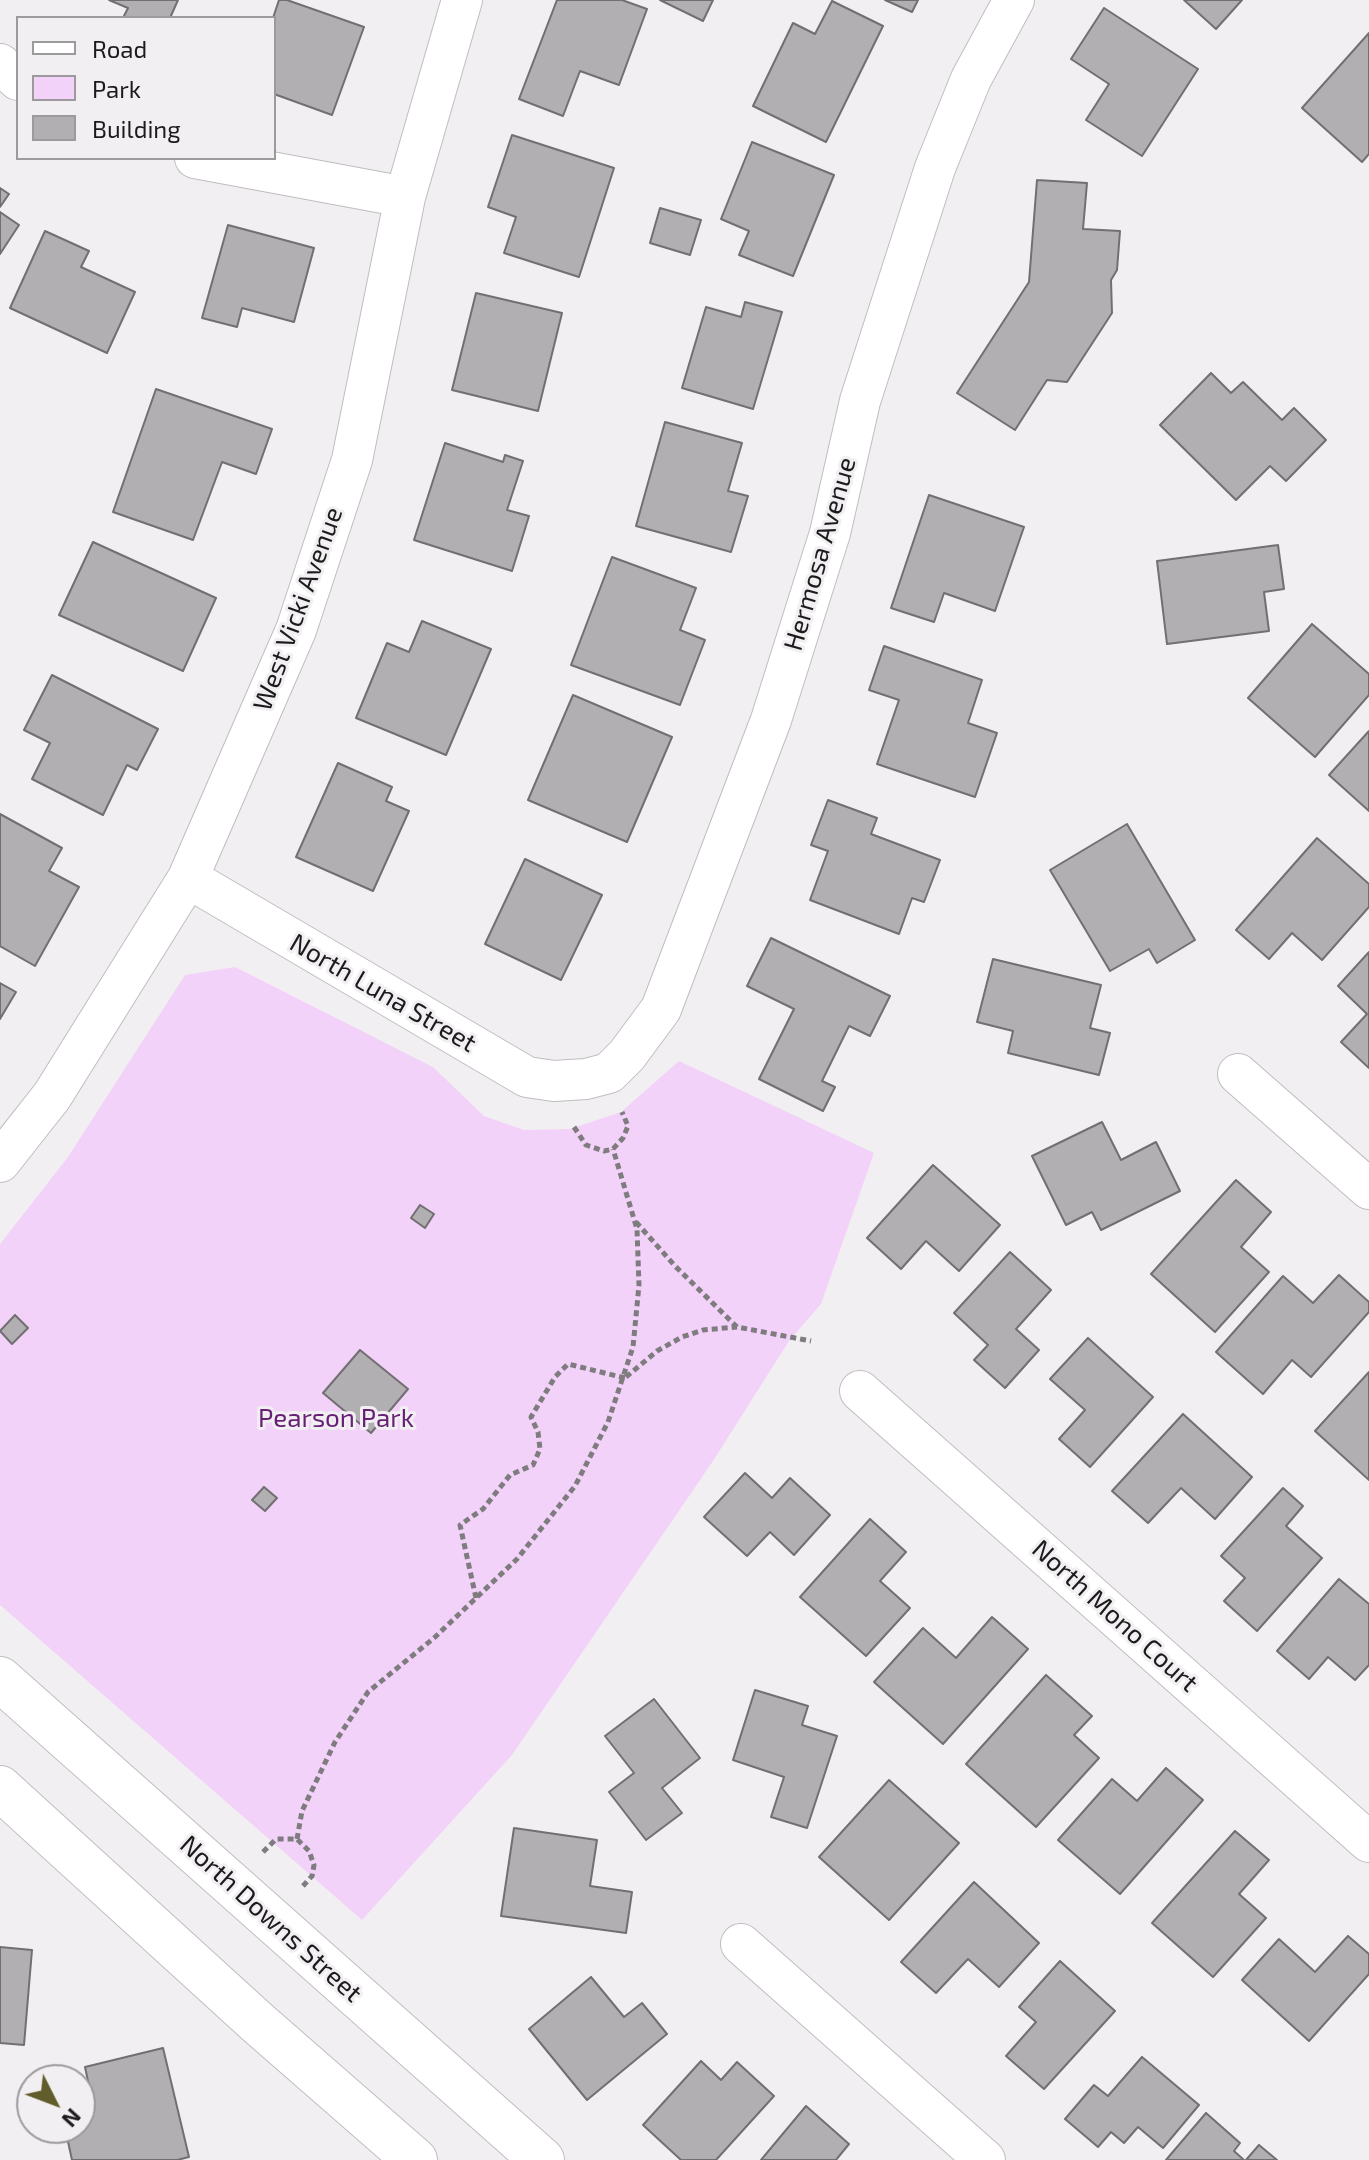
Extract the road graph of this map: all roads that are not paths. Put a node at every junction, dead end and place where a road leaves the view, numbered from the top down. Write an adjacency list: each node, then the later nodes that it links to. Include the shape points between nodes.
1 (462, 0): 6 (street, West Vicki Avenue)
2 (1014, 0): 9 (street, Hermosa Avenue, via 971,79 935,168 860,401 830,533 771,720 661,1009 609,1073)
3 (0, 64): 4 (street)
4 (16, 78)
5 (206, 160): 6 (street)
6 (405, 197): 7 (street, West Vicki Avenue, via 352,460 296,630)
7 (188, 878): 9 (street, North Luna Street, via 527,1077); 10 (street, West Vicki Avenue, via 52,1096)
8 (1238, 1074): 11 (street)
9 (586, 1079)
10 (0, 1162)
11 (1369, 1189)
12 (860, 1391): 15 (street, North Mono Court)
13 (0, 1679): 18 (street, North Downs Street)
14 (0, 1788): 17 (street)
15 (1369, 1842)
16 (741, 1944): 19 (street)
17 (415, 2160)
18 (542, 2160)
19 (985, 2160)

